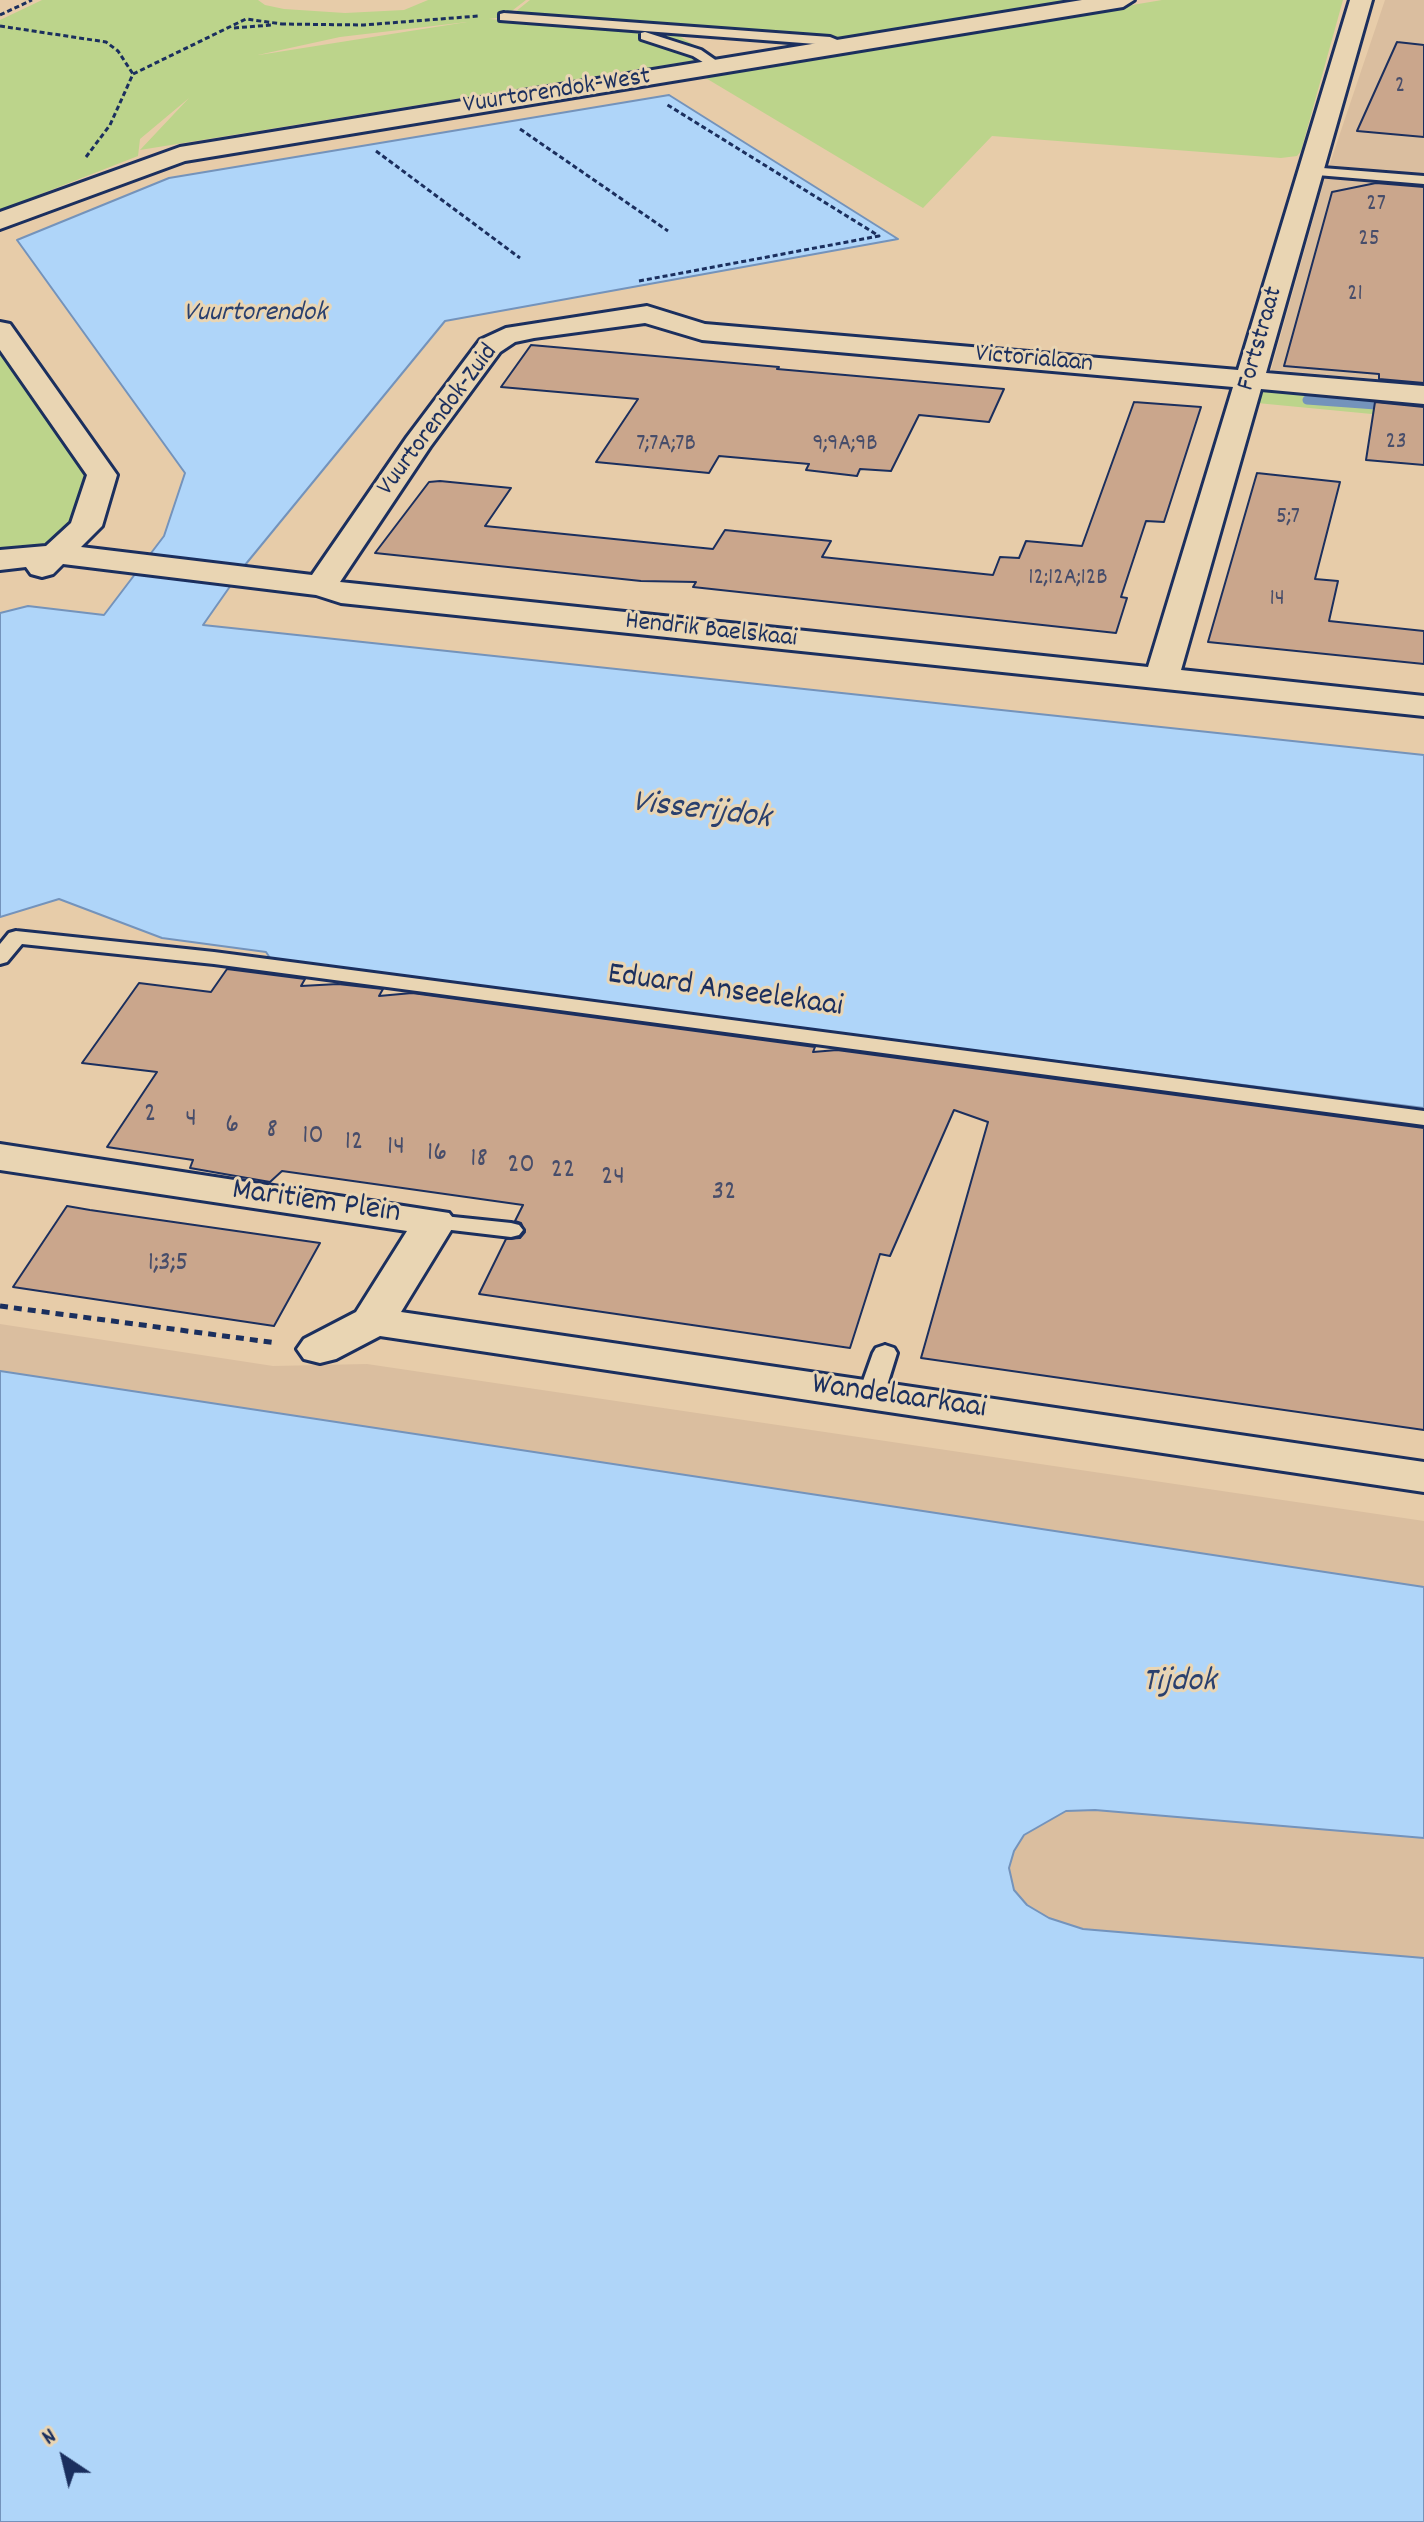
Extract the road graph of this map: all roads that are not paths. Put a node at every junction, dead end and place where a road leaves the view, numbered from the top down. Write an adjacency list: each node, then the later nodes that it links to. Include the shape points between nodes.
1 (1123, 0): 5 (street, Vuurtorendok-West)
2 (1361, 0): 7 (street, Fortstraat)
3 (504, 17): 5 (lane)
4 (635, 33): 6 (lane, via 697,53)
5 (846, 46): 6 (street, Vuurtorendok-West)
6 (718, 66): 9 (street, Vuurtorendok-West, via 180,154)
7 (1310, 171): 8 (lane); 12 (street, Fortstraat)
8 (1424, 180)
9 (0, 221)
10 (647, 314): 12 (street, Victorialaan, via 702,332); 16 (street, Vuurtorendok-Zuid, via 534,330 490,346)
11 (0, 330): 14 (street, via 102,475 86,526)
12 (1250, 379): 13 (street, Victorialaan); 18 (street, Fortstraat)
13 (1424, 395)
14 (58, 554): 15 (street, Hendrik Baelskaai); 16 (street, Hendrik Baelskaai, via 238,575); 17 (street, via 35,572)
15 (0, 560)
16 (327, 577): 18 (street, Hendrik Baelskaai, via 356,595)
17 (0, 586)
18 (1166, 666): 19 (street, Hendrik Baelskaai); 20 (street, Hendrik Baelskaai)
19 (1424, 680)
20 (1424, 706)
21 (0, 958): 22 (lane, Eduard Anseelekaai, via 16,937 230,960)
22 (1424, 1118)
23 (8, 1171): 24 (street, Maritiem Plein)
24 (434, 1222): 25 (lane); 26 (street, Maritiem Plein)
25 (511, 1230)
26 (373, 1321): 27 (street); 28 (street, Wandelaarkaai, via 878,1374)
27 (320, 1349)
28 (1424, 1477)

